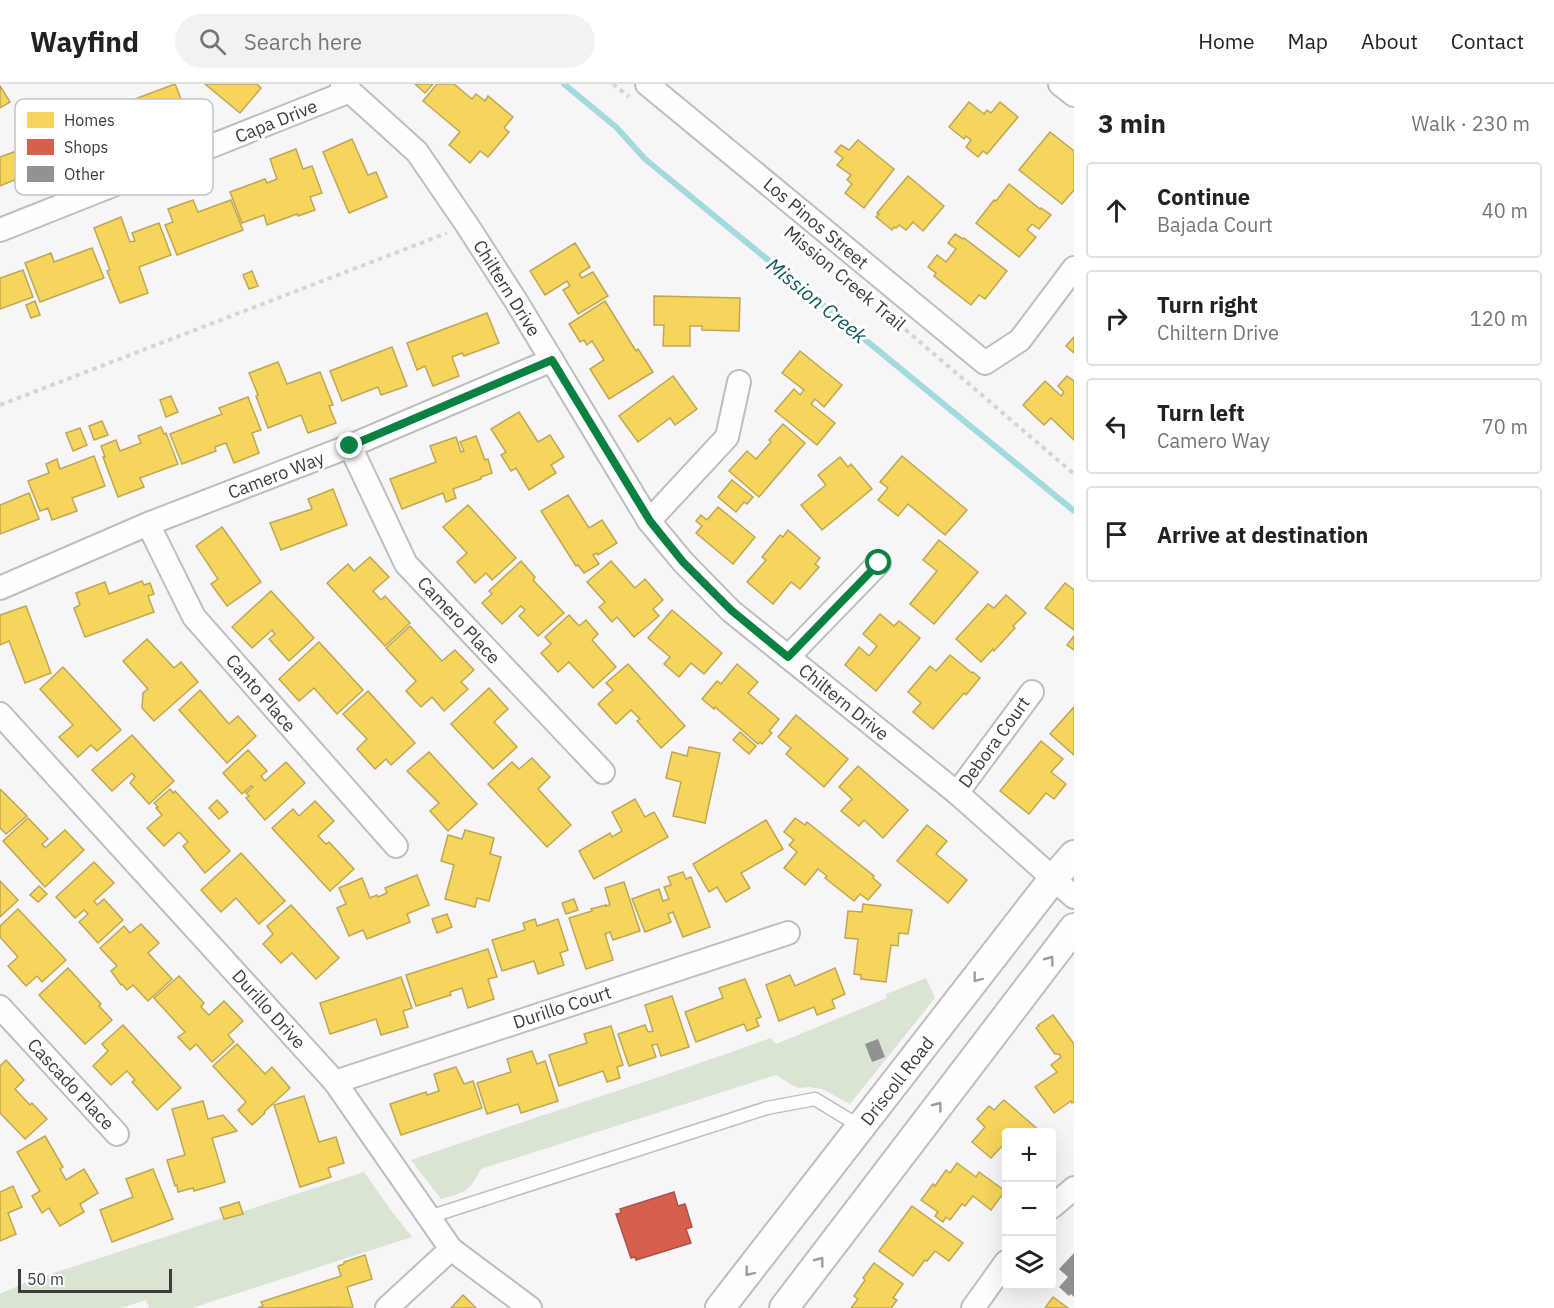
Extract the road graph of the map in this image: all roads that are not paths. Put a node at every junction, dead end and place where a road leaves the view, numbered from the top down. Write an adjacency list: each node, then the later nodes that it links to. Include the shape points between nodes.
1 (1060, 84): 4 (street)
2 (346, 88): 5 (street, Capa Drive); 9 (street, Chiltern Drive, via 417,152)
3 (641, 93): 8 (street, Los Pinos Street, via 985,363 1020,340)
4 (1074, 95)
5 (213, 143)
6 (85, 195): 7 (street, Capa Drive)
7 (0, 230)
8 (1074, 268)
9 (552, 360): 11 (street, Camero Way); 12 (street, Chiltern Drive)
10 (739, 382): 12 (street, via 727,437)
11 (350, 446): 13 (street, Camero Way); 19 (street, Camero Place, via 406,564)
12 (650, 521): 16 (street, Chiltern Drive, via 683,562 731,610)
13 (148, 524): 15 (street, Camero Way); 21 (street, Canto Place, via 194,617)
14 (879, 563): 16 (street)
15 (0, 588)
16 (788, 657): 20 (street, Chiltern Drive)
17 (1032, 692): 20 (street, Debora Court)
18 (0, 714): 27 (street, Durillo Drive)
19 (603, 772)
20 (957, 793): 23 (street, Chiltern Drive)
21 (396, 846)
22 (1074, 855): 23 (street, Driscoll Road)
23 (1064, 888): 28 (street, Driscoll Road, one-way to 28)
24 (1074, 928): 38 (street, one-way to 24)
25 (788, 933): 27 (street, Durillo Court)
26 (0, 1007): 29 (street, Cascado Place)
27 (335, 1082): 32 (street, Durillo Drive)
28 (861, 1127): 32 (lane, via 815,1099 767,1108); 37 (street, Driscoll Road, one-way to 37)
29 (117, 1134)
30 (1074, 1188): 31 (street)
31 (1056, 1204)
32 (429, 1217): 33 (street, Durillo Drive)
33 (451, 1249): 35 (street); 36 (street, Durillo Drive)
34 (1002, 1268): 39 (street)
35 (387, 1308)
36 (530, 1308)
37 (720, 1308)
38 (784, 1308)
39 (974, 1308)

